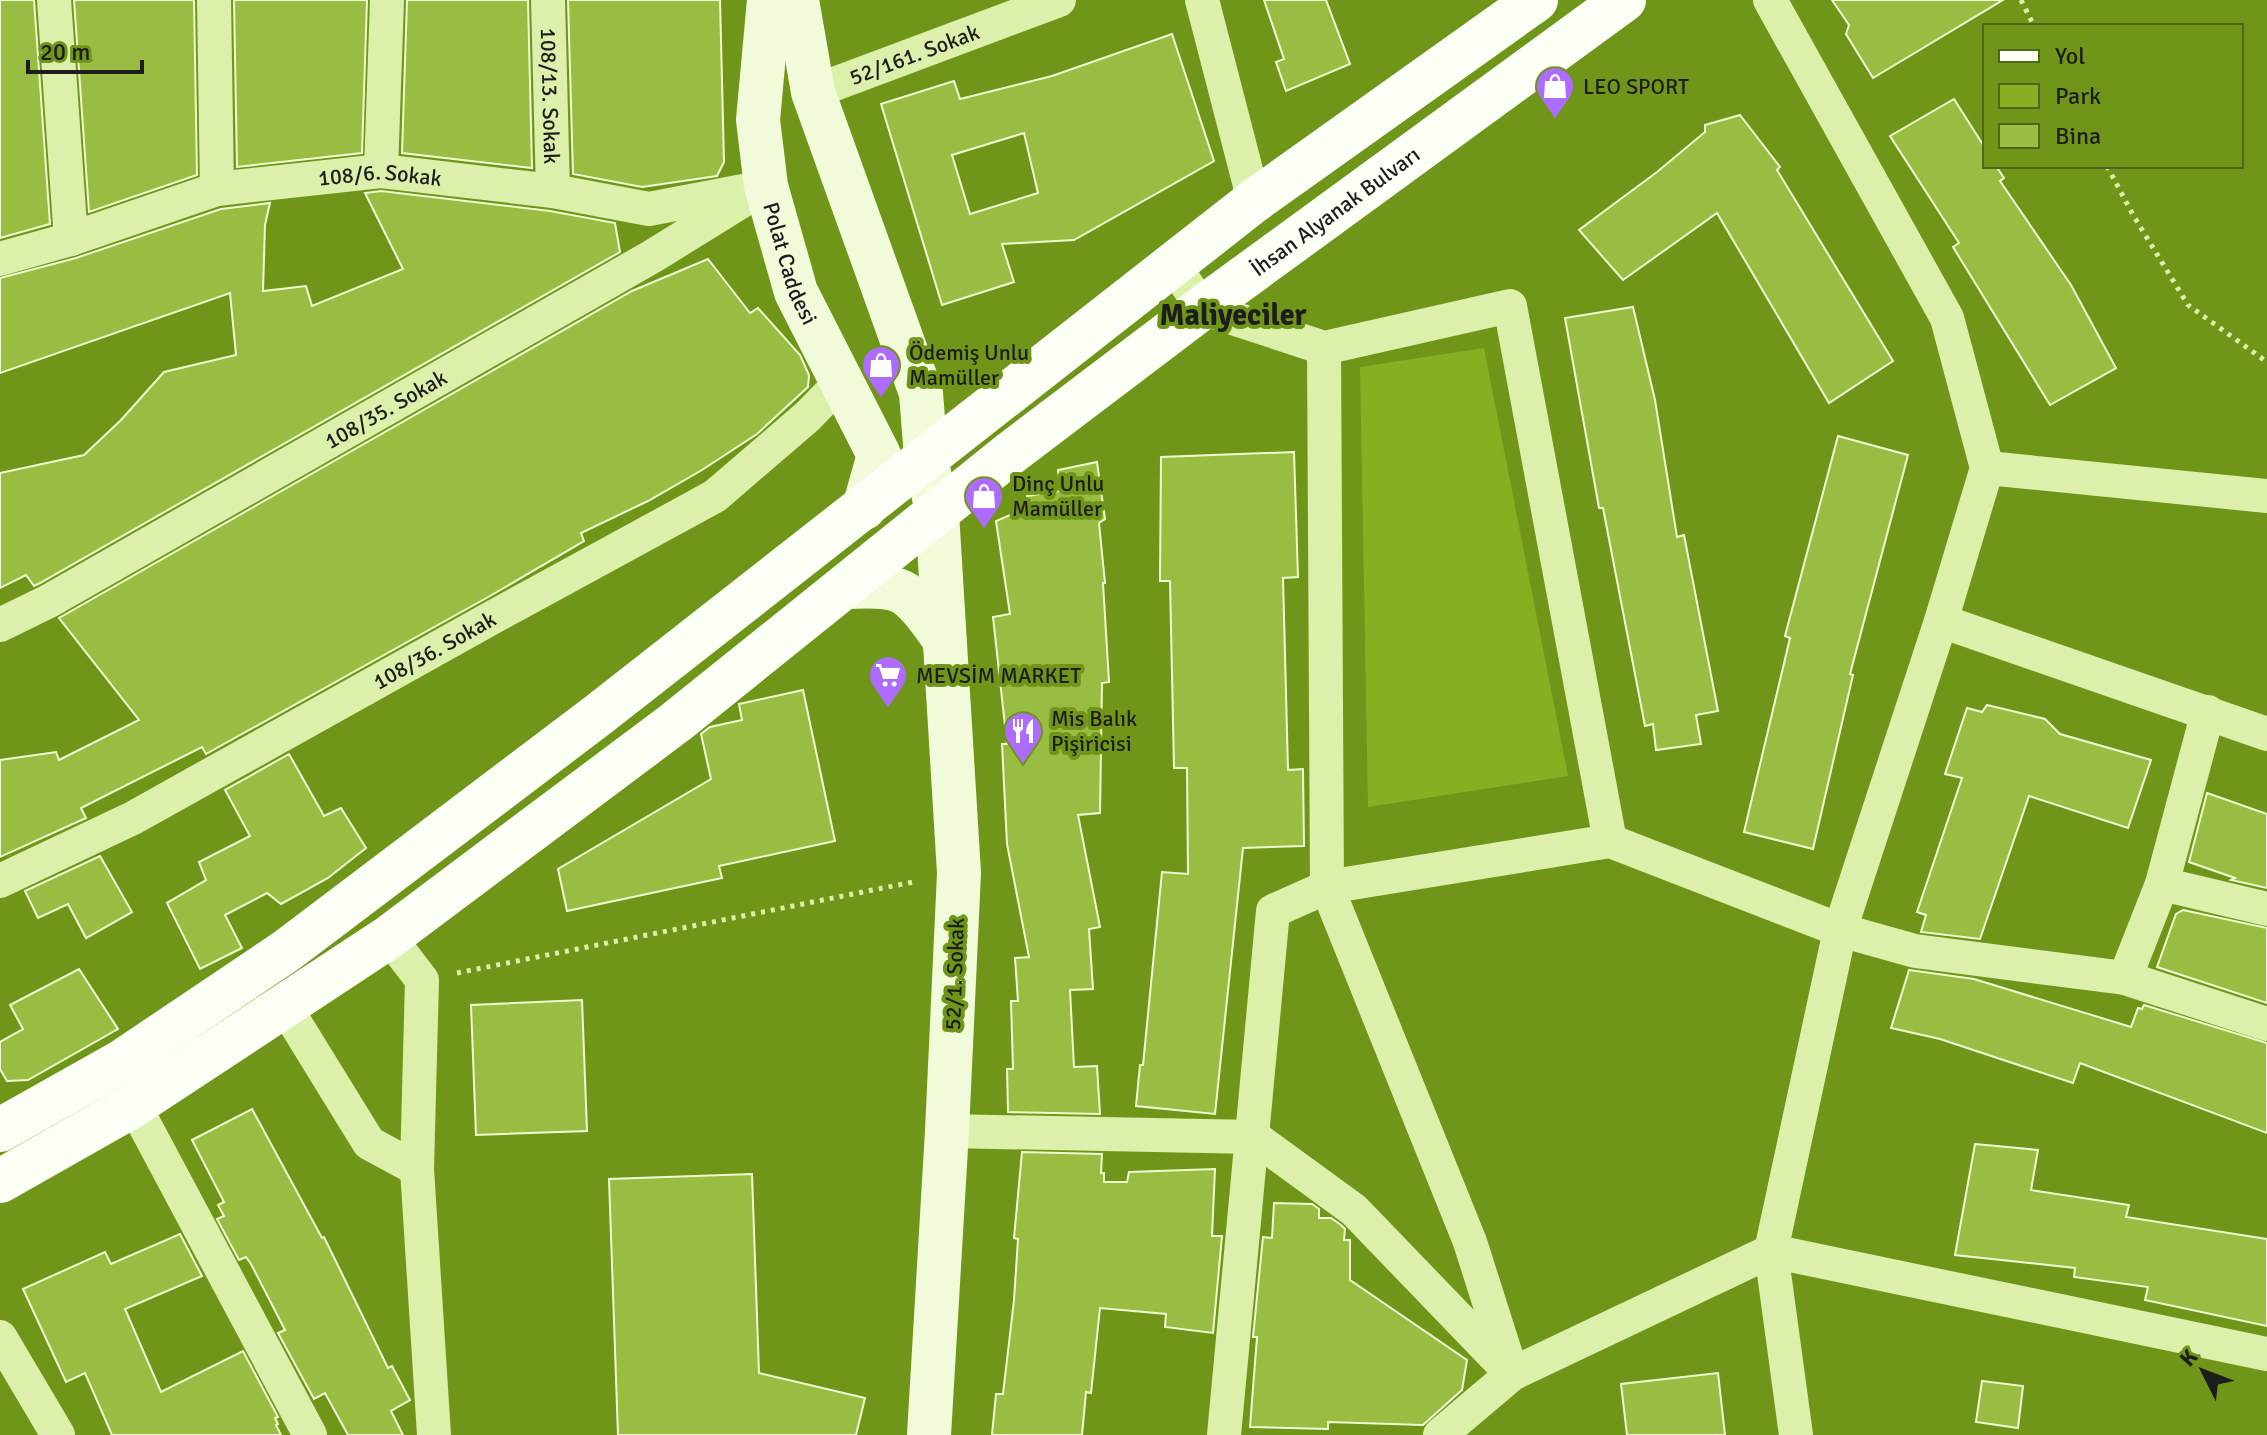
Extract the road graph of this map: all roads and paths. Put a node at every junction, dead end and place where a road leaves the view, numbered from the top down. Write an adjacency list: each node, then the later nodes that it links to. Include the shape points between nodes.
1 (54, 0): 21 (street)
2 (214, 0): 18 (street)
3 (387, 0): 16 (street)
4 (548, 0): 19 (street, 108/13. Sokak)
5 (769, 0): 17 (main road, Polat Caddesi, via 758,120)
6 (797, 0): 14 (main road)
7 (1059, 0): 14 (street, 52/161. Sokak)
8 (1202, 0): 20 (street)
9 (1536, 0): 20 (main road)
10 (1624, 0): 24 (main road, İhsan Alyanak Bulvarı)
11 (1770, 0): 30 (street, via 1947,318)
12 (2021, 0): 13 (path)
13 (2033, 24)
14 (813, 92): 28 (main road)
15 (2108, 168): 26 (path, via 2188,305)
16 (381, 171): 18 (street, 108/6. Sokak); 19 (street, 108/6. Sokak)
17 (766, 186): 19 (street, 108/6. Sokak, via 649,209); 27 (main road, Polat Caddesi, via 796,292); 35 (street, 108/35. Sokak, via 324,445)
18 (217, 189): 21 (street, 108/6. Sokak)
19 (553, 191)
20 (1254, 201): 23 (main road)
21 (71, 239): 22 (street, 108/6. Sokak)
22 (0, 259)
23 (1174, 265): 24 (street); 29 (main road)
24 (1202, 308): 25 (street); 31 (main road, İhsan Alyanak Bulvarı, via 986,473)
25 (1324, 348): 39 (street, via 1510,306); 43 (street)
26 (2267, 362)
27 (843, 380): 31 (main road, Polat Caddesi); 41 (street, 108/36. Sokak, via 715,496 133,818)
28 (921, 393): 29 (main road, via 951,410); 31 (main road)
29 (980, 415): 31 (main road)
30 (1987, 468): 32 (street); 34 (street)
31 (916, 476): 33 (main road); 36 (main road, 52/1. Sokak); 52 (main road, via 864,508 286,951 121,1062)
32 (2267, 496)
33 (845, 587): 36 (main road, via 902,592); 46 (main road, via 676,722)
34 (1941, 621): 37 (street); 45 (street)
35 (0, 625)
36 (944, 639): 40 (main road, 52/1. Sokak)
37 (2208, 712): 38 (street); 42 (street)
38 (2267, 734)
39 (1610, 841): 43 (street); 45 (street)
40 (959, 873): 48 (path); 53 (main road, 52/1. Sokak)
41 (0, 881)
42 (2162, 884): 44 (street); 47 (street)
43 (1327, 887): 54 (street, via 1273,911); 60 (street, via 1470,1242)
44 (2267, 909)
45 (1840, 930): 47 (street, via 1915,951); 57 (street)
46 (389, 937): 48 (street); 49 (main road)
47 (2125, 978): 50 (street)
48 (422, 980): 55 (street)
49 (284, 1005): 51 (main road); 55 (street, via 369,1143)
50 (2267, 1024)
51 (134, 1105): 56 (main road); 62 (street)
52 (0, 1130)
53 (947, 1131): 54 (street); 64 (main road, 52/1. Sokak)
54 (1254, 1137): 60 (street, via 1354,1210); 65 (street)
55 (417, 1169): 63 (street)
56 (0, 1181)
57 (1771, 1251): 59 (street); 60 (street); 67 (street)
58 (0, 1337): 61 (street)
59 (2267, 1354)
60 (1512, 1374): 66 (street)
61 (58, 1435)
62 (310, 1435)
63 (434, 1435)
64 (929, 1435)
65 (1224, 1435)
66 (1440, 1435)
67 (1796, 1435)

